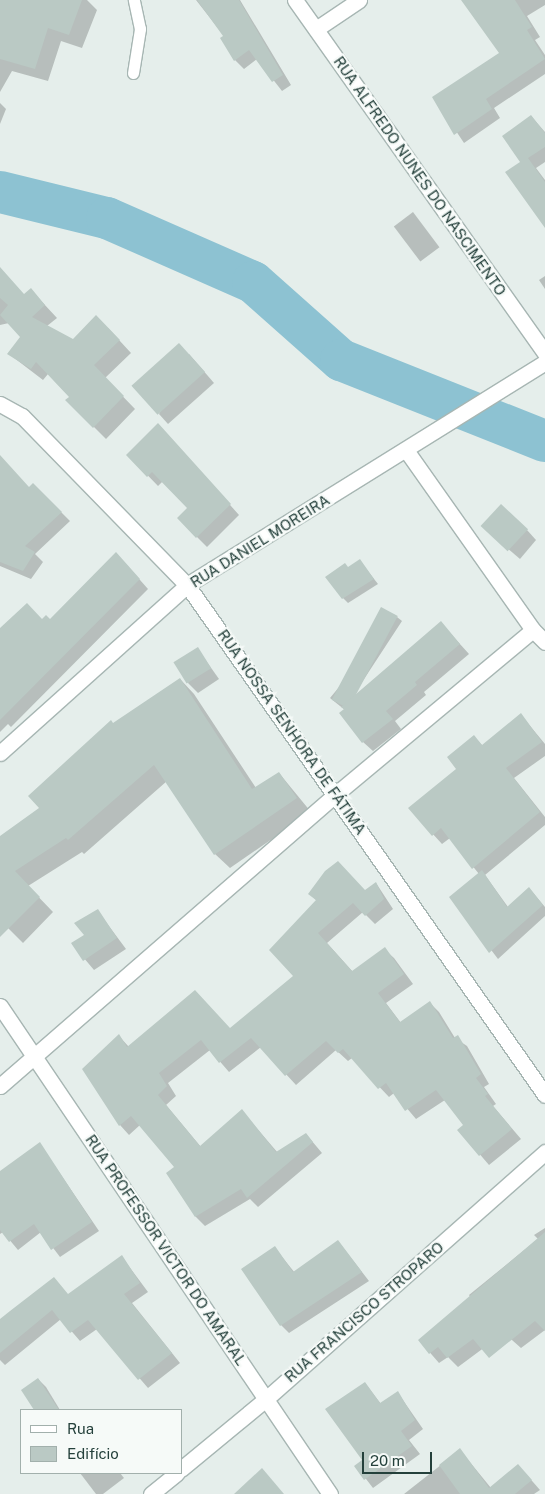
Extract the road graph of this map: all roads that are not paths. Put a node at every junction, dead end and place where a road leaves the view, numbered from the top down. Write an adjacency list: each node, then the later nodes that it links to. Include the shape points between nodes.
1 (134, 0): 5 (lane, via 140,29)
2 (295, 0): 4 (street, RUA ALFREDO NUNES DO NASCIMENTO)
3 (359, 0): 4 (street)
4 (316, 29): 6 (street, RUA ALFREDO NUNES DO NASCIMENTO)
5 (133, 73)
6 (545, 353)
7 (545, 362): 9 (street, RUA DANIEL MOREIRA)
8 (0, 404): 10 (street, RUA NOSSA SENHORA DE FÁTIMA, via 22,416)
9 (406, 450): 10 (street, RUA DANIEL MOREIRA); 11 (street)
10 (188, 585): 13 (street, RUA DANIEL MOREIRA); 14 (street, RUA NOSSA SENHORA DE FÁTIMA)
11 (533, 630): 12 (street); 14 (street)
12 (545, 642)
13 (0, 753)
14 (336, 794): 16 (street); 18 (street, RUA NOSSA SENHORA DE FÁTIMA)
15 (0, 1006): 16 (street, RUA PROFESSOR VICTOR DO AMARAL)
16 (36, 1057): 17 (street); 20 (street, RUA PROFESSOR VICTOR DO AMARAL)
17 (0, 1086)
18 (545, 1095)
19 (545, 1152): 20 (street, RUA FRANCISCO STROPARO)
20 (266, 1399): 21 (street, RUA FRANCISCO STROPARO); 24 (street, RUA PROFESSOR VICTOR DO AMARAL)
21 (182, 1468)
22 (176, 1474): 23 (street)
23 (151, 1494)
24 (330, 1494)

